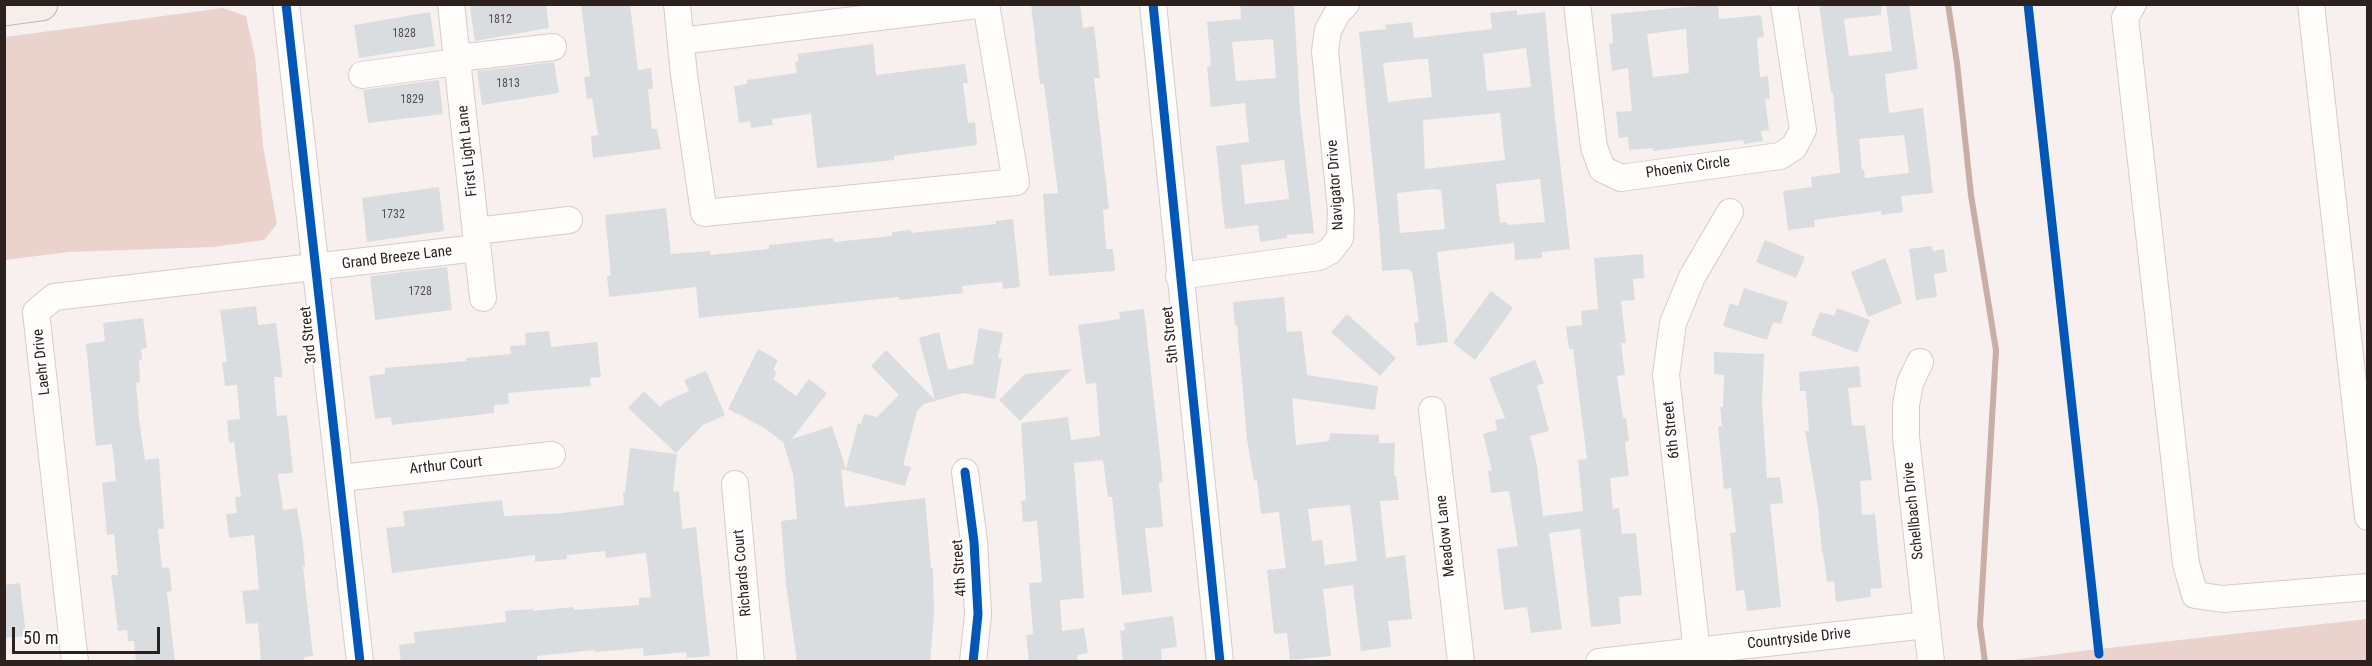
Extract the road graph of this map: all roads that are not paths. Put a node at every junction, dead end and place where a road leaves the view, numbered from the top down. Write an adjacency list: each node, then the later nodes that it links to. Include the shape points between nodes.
1 (41, 4): 11 (main road)
2 (286, 4): 19 (street, 3rd Street)
3 (451, 4): 14 (street, First Light Lane)
4 (677, 4): 12 (street)
5 (1153, 4): 20 (street, 5th Street)
6 (1346, 4): 20 (street, Navigator Drive, via 1328,30 1324,51 1341,211 1340,238 1319,257)
7 (1576, 4): 8 (street, Phoenix Circle, via 1594,147 1602,169 1621,178 1780,156 1794,147 1803,130)
8 (1784, 4)
9 (2133, 4): 29 (street, via 2125,18 2186,564 2195,595 2223,599)
10 (2311, 4): 28 (street)
11 (4, 9)
12 (681, 41): 12 (street, via 704,213 1016,182 986,4)
13 (553, 47): 14 (street)
14 (458, 58): 15 (street, via 449,63); 18 (street, First Light Lane)
15 (362, 75)
16 (1730, 212): 31 (street, 6th Street, via 1692,277 1673,323 1666,375)
17 (569, 220): 18 (street, Grand Breeze Lane)
18 (477, 239): 19 (street, Grand Breeze Lane); 21 (street, First Light Lane)
19 (317, 268): 26 (street, 3rd Street); 32 (street, Laehr Drive, via 54,297 36,312)
20 (1179, 276): 36 (street, 5th Street)
21 (483, 298)
22 (1920, 362): 30 (street, Schellbach Drive, via 1910,383 1906,437)
23 (1432, 410): 37 (street, Meadow Lane)
24 (552, 454): 26 (street, Arthur Court)
25 (965, 472): 35 (street, 4th Street, via 978,614)
26 (340, 478): 33 (street, 3rd Street)
27 (735, 484): 34 (street, Richards Court)
28 (2367, 517)
29 (2367, 587)
30 (1926, 625): 31 (street, Countryside Drive); 39 (street, Schellbach Drive)
31 (1697, 656): 38 (street, Countryside Drive)
32 (75, 662)
33 (360, 662)
34 (751, 662)
35 (974, 662)
36 (1220, 662)
37 (1461, 662)
38 (1599, 662)
39 (1930, 662)

